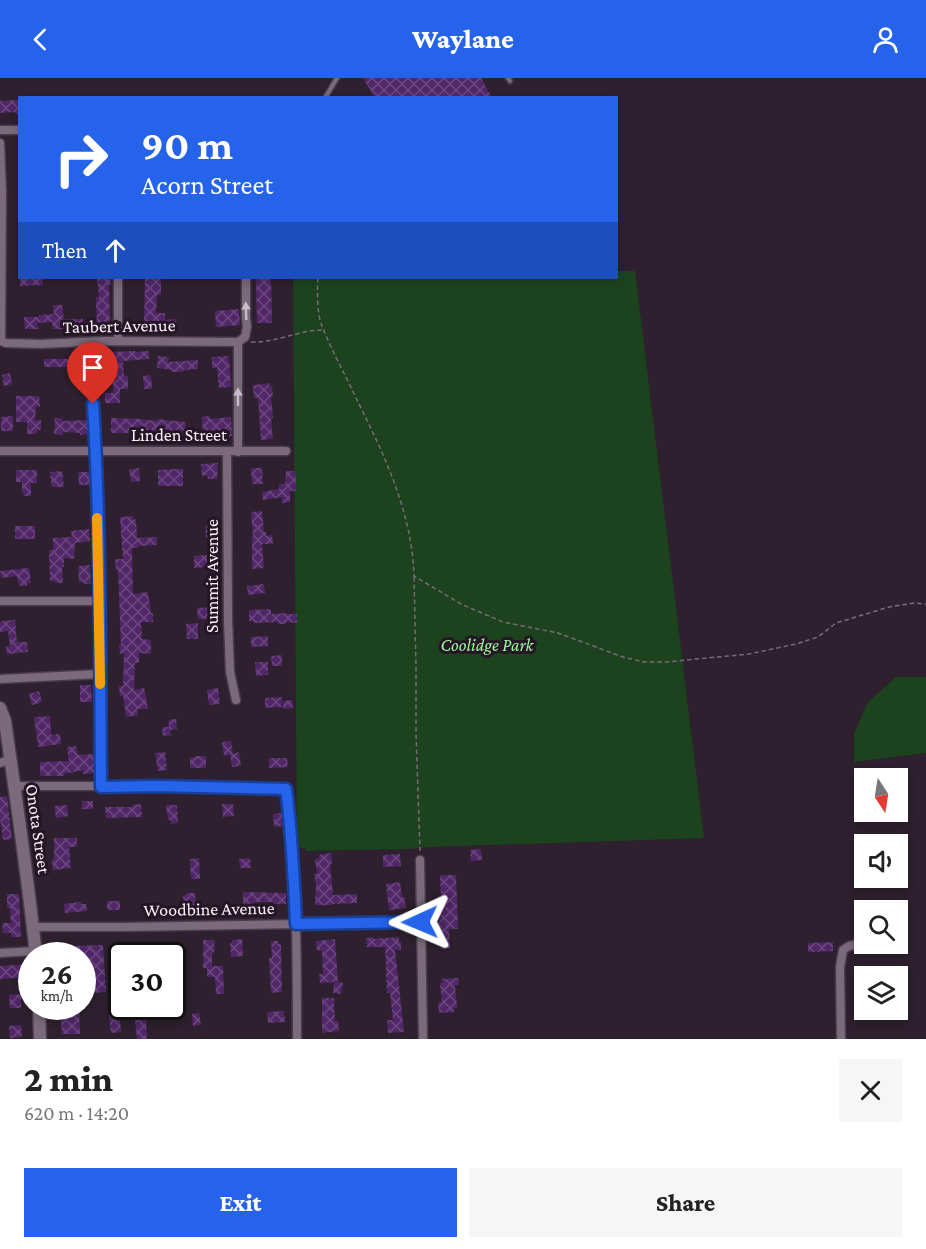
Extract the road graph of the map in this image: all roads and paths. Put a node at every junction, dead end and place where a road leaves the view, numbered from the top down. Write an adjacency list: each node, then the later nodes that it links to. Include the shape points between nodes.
1 (337, 78): 2 (lane)
2 (326, 96)
3 (0, 130): 4 (street)
4 (18, 130)
5 (0, 144): 10 (street)
6 (118, 279): 11 (street)
7 (246, 279): 13 (street, one-way to 7, via 247,327)
8 (318, 279): 9 (path)
9 (324, 330): 13 (path, via 264,342); 19 (path, via 375,436 399,497 409,527)
10 (1, 341): 12 (street, Taubert Avenue)
11 (118, 341): 12 (street, Taubert Avenue); 13 (street, Taubert Avenue)
12 (91, 342): 16 (street)
13 (238, 342): 18 (street, one-way to 13)
14 (0, 451): 16 (street, Linden Street)
15 (286, 451): 18 (street, Linden Street)
16 (96, 452): 17 (street, Linden Street); 21 (street)
17 (227, 452): 18 (street, Linden Street); 25 (street, Summit Avenue, via 228,619 230,672)
18 (238, 452)
19 (414, 576): 22 (path, via 461,604 503,622 558,633 644,662 749,654 818,637 836,623 889,607); 30 (path)
20 (0, 601): 21 (street)
21 (99, 601): 23 (street)
22 (926, 604)
23 (100, 674): 24 (street); 29 (street)
24 (0, 679)
25 (236, 700)
26 (0, 708): 27 (street, Onota Street)
27 (5, 761): 28 (street, Onota Street)
28 (14, 786): 29 (street); 33 (street, Onota Street)
29 (101, 787): 32 (street, via 286,789)
30 (420, 860): 31 (street)
31 (420, 922): 32 (street, Woodbine Avenue); 41 (street)
32 (296, 924): 33 (street, Woodbine Avenue); 40 (street)
33 (33, 927): 34 (street, Onota Street)
34 (34, 942)
35 (854, 945): 42 (street, via 843,950 840,967)
36 (0, 953): 37 (street)
37 (18, 953)
38 (39, 1020): 39 (street)
39 (40, 1039)
40 (297, 1039)
41 (423, 1039)
42 (842, 1039)

